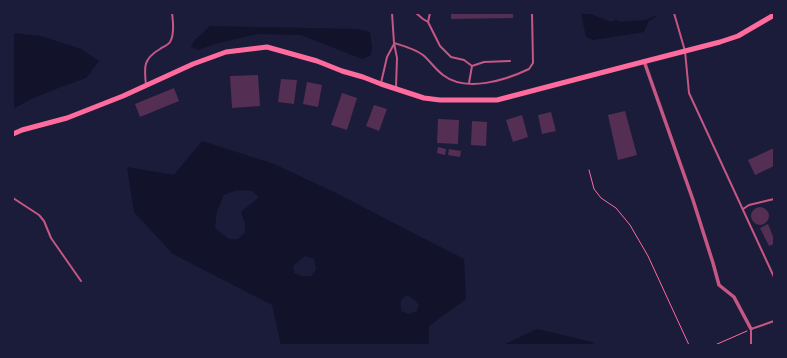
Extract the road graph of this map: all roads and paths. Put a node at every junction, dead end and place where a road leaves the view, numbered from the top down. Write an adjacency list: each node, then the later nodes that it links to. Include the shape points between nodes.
1 (172, 13): 16 (lane, via 170,42 149,57 145,64)
2 (392, 13): 9 (lane)
3 (416, 13): 8 (lane)
4 (430, 13): 8 (lane)
5 (532, 13): 14 (lane, via 533,63 529,69 497,81)
6 (674, 13): 10 (lane)
7 (774, 15): 10 (main road, via 738,36)
8 (428, 22): 13 (lane, via 440,46 451,57 464,60)
9 (394, 43): 14 (lane, via 415,50 451,80); 15 (lane, via 387,57); 17 (lane, via 397,58)
10 (685, 51): 12 (main road); 22 (lane, via 689,93)
11 (510, 61): 13 (lane, via 484,62)
12 (644, 62): 17 (main road, via 497,100 440,100); 26 (street, via 693,200 719,285 734,297)
13 (472, 66): 14 (lane)
14 (469, 83)
15 (381, 84): 16 (main road, via 317,61 266,47 212,56); 17 (main road)
16 (146, 86): 18 (main road, via 67,118)
17 (396, 89)
18 (13, 134)
19 (589, 170): 27 (path, via 594,189 601,198 616,208 630,225 648,256)
20 (13, 198): 24 (lane, via 39,214 51,238)
21 (774, 199): 22 (lane)
22 (743, 208): 23 (lane)
23 (774, 277)
24 (81, 281)
25 (774, 321): 26 (lane)
26 (751, 329): 28 (path); 29 (lane)
27 (689, 345)
28 (715, 345)
29 (751, 345)

